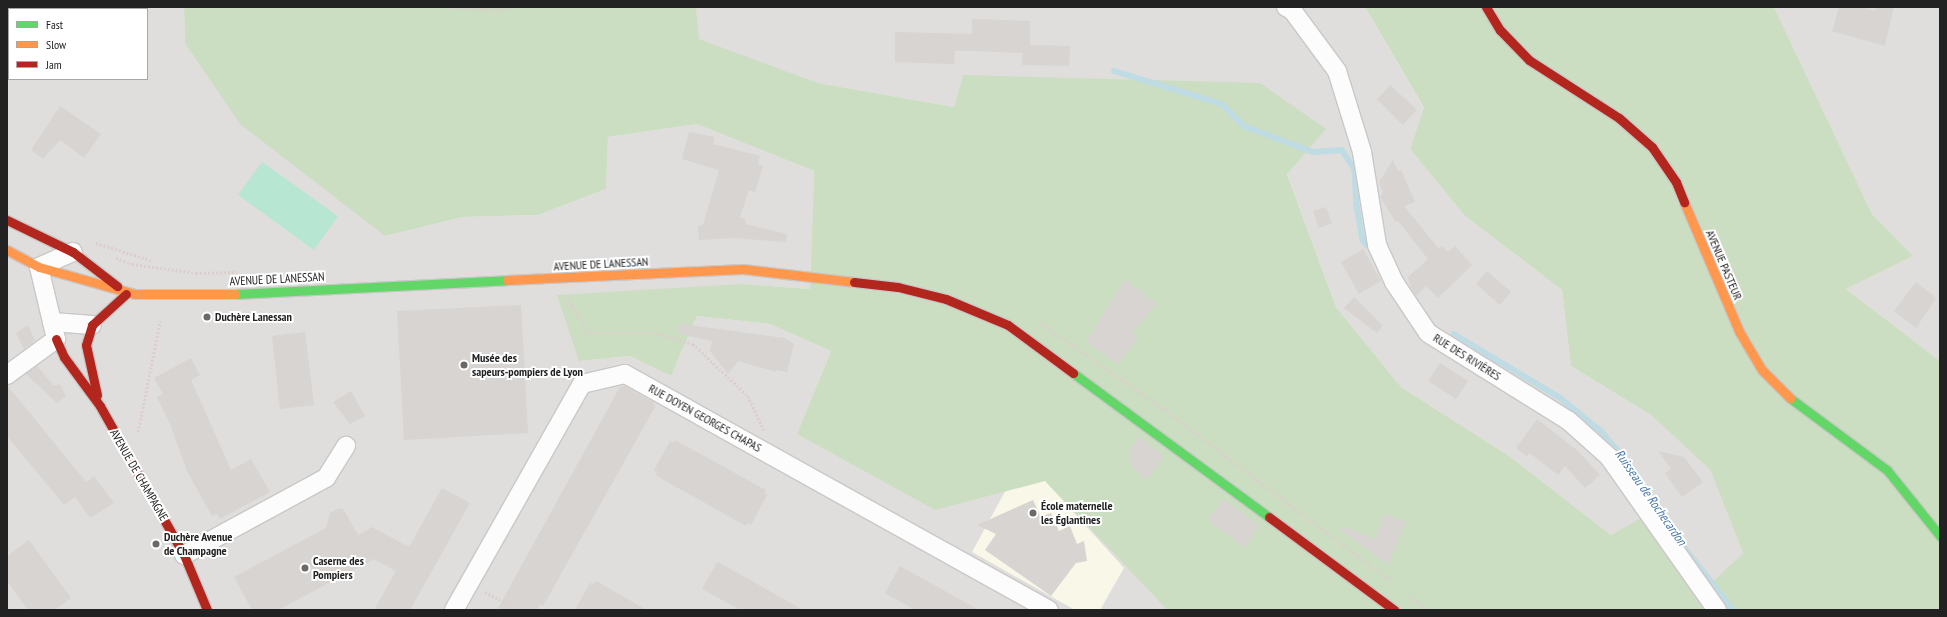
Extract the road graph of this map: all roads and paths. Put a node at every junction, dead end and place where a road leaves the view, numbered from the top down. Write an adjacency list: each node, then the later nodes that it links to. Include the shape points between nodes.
1 (447, 7): 2 (path, via 496,10)
2 (513, 7)
3 (1286, 7): 34 (street, RUE DES RIVIÈRES, via 1292,10 1337,71 1362,152 1377,245 1394,282 1428,333 1569,421 1609,457)
4 (1486, 7): 23 (main road, AVENUE PASTEUR, via 1500,30 1529,60 1619,118 1652,147 1676,182 1740,333 1762,370 1797,404 1851,441 1886,470)
5 (7, 220): 7 (main road)
6 (7, 250): 9 (main road, AVENUE DE LANESSAN)
7 (73, 252): 9 (street); 12 (main road)
8 (132, 264): 10 (path, via 196,273)
9 (39, 267): 12 (main road, AVENUE DE LANESSAN); 15 (street, AVENUE DE CHAMPAGNE)
10 (241, 272)
11 (556, 278): 12 (main road, AVENUE DE LANESSAN, via 184,296); 22 (path, via 589,333 657,333 693,344 748,396); 32 (main road, AVENUE DE LANESSAN, via 743,269 898,288 978,310 1008,325 1058,360)
12 (126, 294): 16 (main road)
13 (1036, 319): 25 (path, via 1167,412)
14 (160, 321): 20 (path)
15 (52, 322): 16 (street); 17 (street, AVENUE DE CHAMPAGNE)
16 (92, 326): 19 (main road, AVENUE DE CHAMPAGNE, via 86,352)
17 (56, 339): 18 (street); 19 (main road, AVENUE DE CHAMPAGNE, via 64,357)
18 (7, 375)
19 (100, 406): 24 (main road, AVENUE DE CHAMPAGNE)
20 (138, 433)
21 (346, 446): 24 (street, via 326,478)
22 (777, 458): 26 (street, RUE DOYEN GEORGES CHAPAS, via 625,374 582,384); 31 (street, RUE DOYEN GEORGES CHAPAS)
23 (1940, 536)
24 (184, 554): 28 (main road, AVENUE DE CHAMPAGNE)
25 (1392, 582)
26 (469, 583): 29 (street, RUE DOYEN GEORGES CHAPAS); 30 (path)
27 (1404, 591): 33 (path)
28 (207, 610)
29 (454, 610)
30 (519, 610)
31 (1049, 610)
32 (1394, 610)
33 (1427, 610)
34 (1717, 610)

